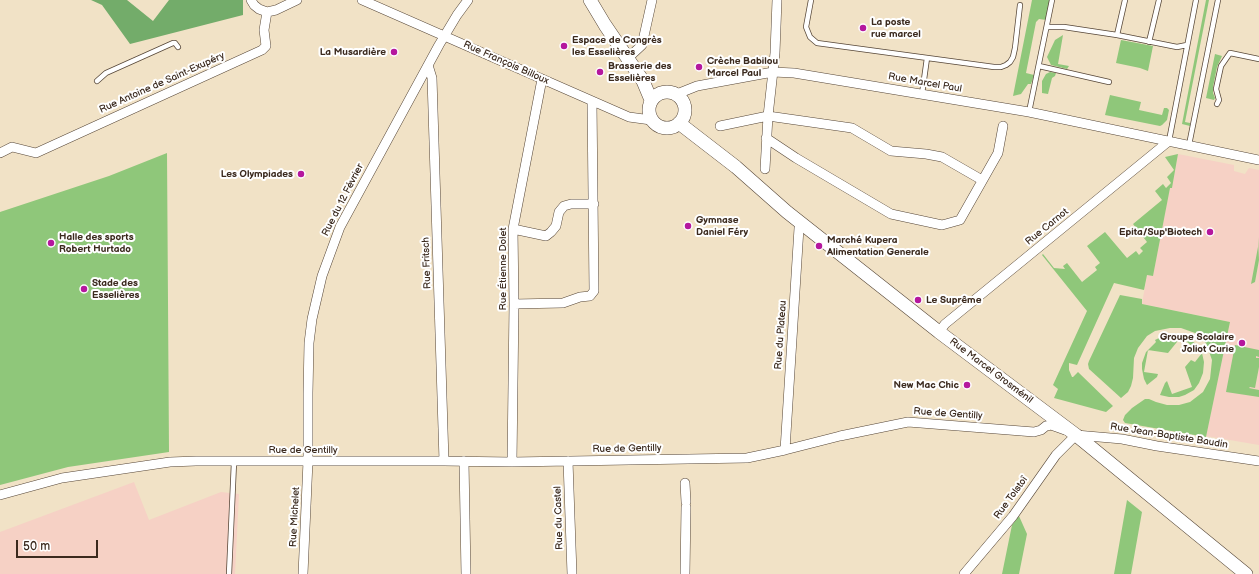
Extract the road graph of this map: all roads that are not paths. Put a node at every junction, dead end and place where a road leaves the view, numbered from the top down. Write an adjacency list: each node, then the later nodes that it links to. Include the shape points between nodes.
1 (251, 0): 15 (street, via 259,9)
2 (297, 0): 15 (street)
3 (362, 0): 18 (street, Rue François Billoux)
4 (468, 0): 18 (street, Rue du 12 Février)
5 (590, 0): 22 (street)
6 (652, 0): 22 (street, via 642,45)
7 (777, 0): 27 (street)
8 (811, 0): 23 (lane, via 806,27 810,37 817,43)
9 (1052, 0): 16 (lane)
10 (1125, 0): 17 (lane)
11 (1159, 0): 19 (lane)
12 (1196, 0): 20 (lane)
13 (1218, 0): 46 (lane)
14 (1020, 6): 23 (lane, via 1013,57 1006,65 994,67)
15 (267, 12): 47 (street, Rue Antoine de Saint-Exupéry, via 264,30 266,46 262,50 36,153 12,147)
16 (1047, 27): 17 (lane); 26 (lane)
17 (1117, 35): 19 (lane)
18 (443, 36): 25 (street, Rue du 12 Février); 28 (street, Rue François Billoux)
19 (1149, 42): 20 (lane, via 1177,47)
20 (1187, 44): 45 (lane)
21 (178, 47): 29 (lane, via 173,43 106,74)
22 (628, 58): 30 (street)
23 (927, 58): 34 (lane)
24 (1259, 59): 37 (lane, via 1230,53 1221,66 1216,89 1219,100)
25 (428, 65): 58 (street, Rue du 12 Février, via 340,227 322,276 309,343); 59 (street, Rue Fritsch, via 432,78)
26 (1039, 66): 31 (lane); 38 (lane)
27 (773, 72): 33 (street, Rue Marcel Paul, via 697,86); 34 (street, Rue Marcel Paul, via 794,73); 39 (street)
28 (542, 79): 36 (street, Rue François Billoux); 53 (street, Rue Étienne Dolet)
29 (97, 81)
30 (643, 81): 32 (street); 35 (street)
31 (1109, 82)
32 (664, 91): 33 (street); 35 (street)
33 (677, 94): 41 (street, via 685,108 683,119)
34 (922, 94): 38 (street, Rue Marcel Paul)
35 (651, 100): 40 (street, via 648,109)
36 (592, 102): 40 (street, Rue François Billoux, via 629,117); 51 (street)
37 (1217, 104)
38 (1029, 112): 45 (street, Rue Marcel Paul)
39 (768, 116): 42 (street); 44 (street); 50 (street, via 852,128 891,151 942,157)
40 (651, 120): 41 (street, via 656,125 668,128)
41 (679, 123): 52 (street, Rue Marcel Grosménil)
42 (720, 126)
43 (1003, 126): 50 (street, via 998,153)
44 (766, 138): 49 (street); 50 (street, via 891,214 942,225 960,220)
45 (1169, 141): 46 (street, Rue Marcel Paul); 55 (street, Rue Carnot, via 945,324)
46 (1189, 145): 48 (street, Rue Marcel Paul)
47 (0, 153)
48 (1259, 160)
49 (765, 169)
50 (982, 180)
51 (594, 204): 53 (street, via 564,206 559,212 556,226 546,236); 54 (street, via 592,294 563,303)
52 (802, 223): 55 (street, Rue Marcel Grosménil); 57 (street, Rue du Plateau, via 798,232)
53 (513, 229): 54 (street, Rue Étienne Dolet)
54 (514, 304): 64 (street, Rue Étienne Dolet)
55 (939, 332): 56 (street, Rue Marcel Grosménil)
56 (1076, 435): 57 (street, Rue de Gentilly, via 1051,425 1034,432 908,422); 62 (street, Rue Jean-Baptiste Baudin, via 1122,439); 72 (street, Rue Tolstoï, via 1056,455 1013,516); 73 (street, Rue Marcel Grosménil)
57 (785, 450): 61 (street, Rue de Gentilly, via 747,458)
58 (308, 461): 59 (street, Rue de Gentilly); 63 (street, Rue de Gentilly); 68 (street, Rue Michelet)
59 (444, 461): 60 (street, Rue de Gentilly)
60 (464, 461): 64 (street, Rue de Gentilly); 69 (street)
61 (568, 461): 64 (street, Rue de Gentilly); 70 (street, Rue du Castel)
62 (1259, 461)
63 (234, 462): 66 (street, Rue de Gentilly, via 170,462 62,478); 67 (lane)
64 (512, 462)
65 (685, 483): 71 (street)
66 (0, 495)
67 (229, 574)
68 (303, 574)
69 (466, 574)
70 (572, 574)
71 (685, 574)
72 (964, 574)
73 (1246, 574)

